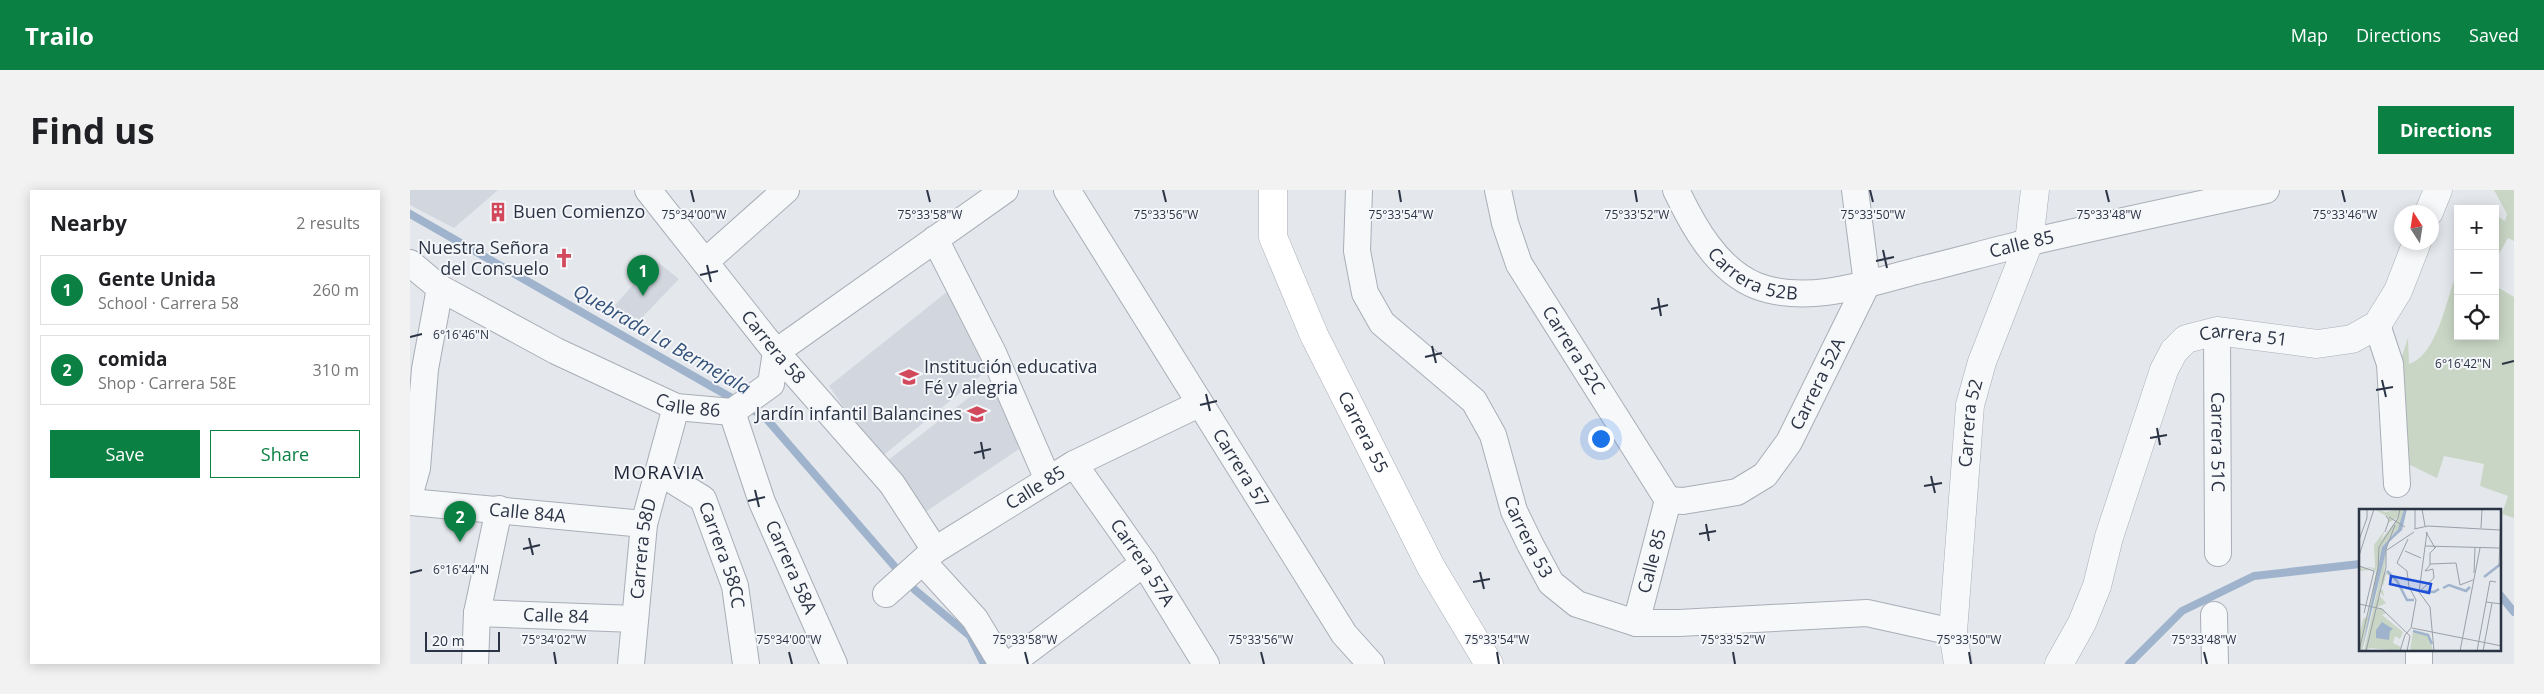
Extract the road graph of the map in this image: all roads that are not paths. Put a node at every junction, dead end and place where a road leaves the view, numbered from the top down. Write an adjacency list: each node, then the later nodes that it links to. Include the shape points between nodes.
1 (648, 190): 17 (street, Carrera 58)
2 (786, 190): 17 (street)
3 (1005, 190): 14 (street)
4 (1067, 190): 24 (street, Carrera 57)
5 (1273, 190): 53 (main road, Carrera 55, via 1273,237 1314,335 1431,567)
6 (1359, 190): 43 (street, Carrera 53, via 1357,251 1365,293 1382,323 1474,401 1493,435 1514,511 1551,583 1577,604)
7 (1498, 190): 32 (street, Carrera 52C, via 1519,264)
8 (1676, 190): 19 (street, Carrera 52B, via 1705,241 1732,272 1757,286 1793,293)
9 (1855, 190): 19 (street)
10 (2035, 190): 15 (street, Carrera 52)
11 (2266, 190): 15 (street, Calle 85)
12 (2438, 190): 13 (street)
13 (2432, 205)
14 (935, 239): 23 (street); 29 (street, via 993,353)
15 (2029, 242): 19 (street, Calle 85); 44 (street, Carrera 52, via 1982,362 1970,405)
16 (2414, 250): 21 (street, Carrera 51, via 2398,291)
17 (705, 262): 23 (street, Carrera 58)
18 (410, 263): 20 (street, Calle 86)
19 (1867, 284): 32 (street, Carrera 52A, via 1788,442 1765,475 1737,492 1683,501)
20 (440, 288): 25 (street, Calle 86, via 556,351); 31 (street, via 425,369 417,468)
21 (2377, 325): 22 (street, Carrera 51, via 2352,339 2317,344); 30 (street, via 2390,364)
22 (2217, 331): 36 (street, Carrera 51C); 55 (street, Carrera 51, via 2186,339 2174,351 2164,370 2109,537 2097,586)
23 (776, 352): 26 (street, Calle 86, via 771,384); 37 (street, Carrera 58, via 892,484)
24 (1199, 404): 27 (street, Calle 85); 52 (street, Carrera 57, via 1344,634)
25 (676, 407): 26 (street, Calle 86); 28 (street, Carrera 58D)
26 (736, 410): 48 (street, Carrera 58A, via 762,502)
27 (1074, 464): 29 (street, Calle 85); 38 (street, Carrera 57A)
28 (658, 472): 35 (street, Carrera 58D); 47 (street, Carrera 58CC, via 702,499 735,586)
29 (1048, 480): 37 (street, Calle 85)
30 (2397, 484)
31 (410, 493)
32 (1668, 500): 43 (street, Calle 85)
33 (410, 502): 34 (street, Calle 84A)
34 (499, 510): 35 (street, Calle 84A); 40 (street)
35 (644, 524): 42 (street, Carrera 58D)
36 (2218, 553)
37 (925, 559): 39 (street, Calle 85); 49 (street, Carrera 58, via 975,619)
38 (1144, 563): 50 (street); 51 (street, Carrera 57A)
39 (889, 591)
40 (477, 612): 42 (street, Calle 84); 45 (street)
41 (2214, 614): 56 (street)
42 (635, 619): 46 (street, Carrera 58D)
43 (1636, 623): 44 (street, Carrera 53, via 1867,613)
44 (1953, 632): 54 (street, Carrera 52)
45 (475, 664)
46 (631, 664)
47 (746, 664)
48 (834, 664)
49 (1002, 664)
50 (1010, 664)
51 (1206, 664)
52 (1371, 664)
53 (1488, 664)
54 (1958, 664)
55 (2060, 664)
56 (2215, 664)

